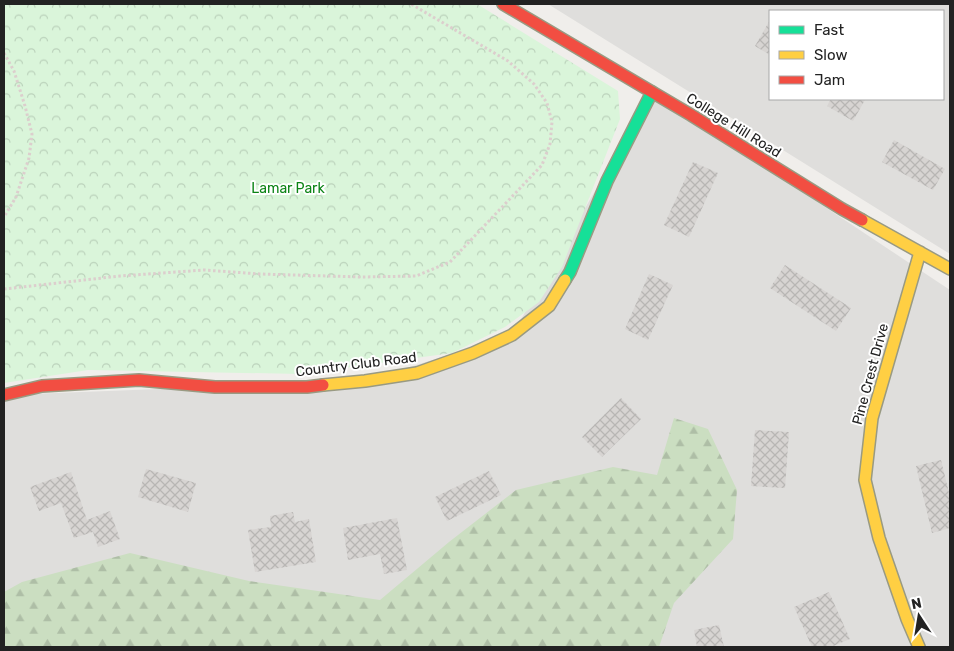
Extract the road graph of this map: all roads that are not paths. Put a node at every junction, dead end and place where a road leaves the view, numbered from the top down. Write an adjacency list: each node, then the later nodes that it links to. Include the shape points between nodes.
1 (503, 4): 2 (street, College Hill Road)
2 (652, 92): 3 (street, College Hill Road, via 820,196); 5 (street, Country Club Road, via 607,181 570,272 549,306 512,335 417,373 307,387 215,387 140,380 42,386)
3 (920, 252): 4 (street, College Hill Road); 6 (street, Pine Crest Drive, via 872,418 864,480 879,538)
4 (950, 269)
5 (4, 394)
6 (919, 647)

